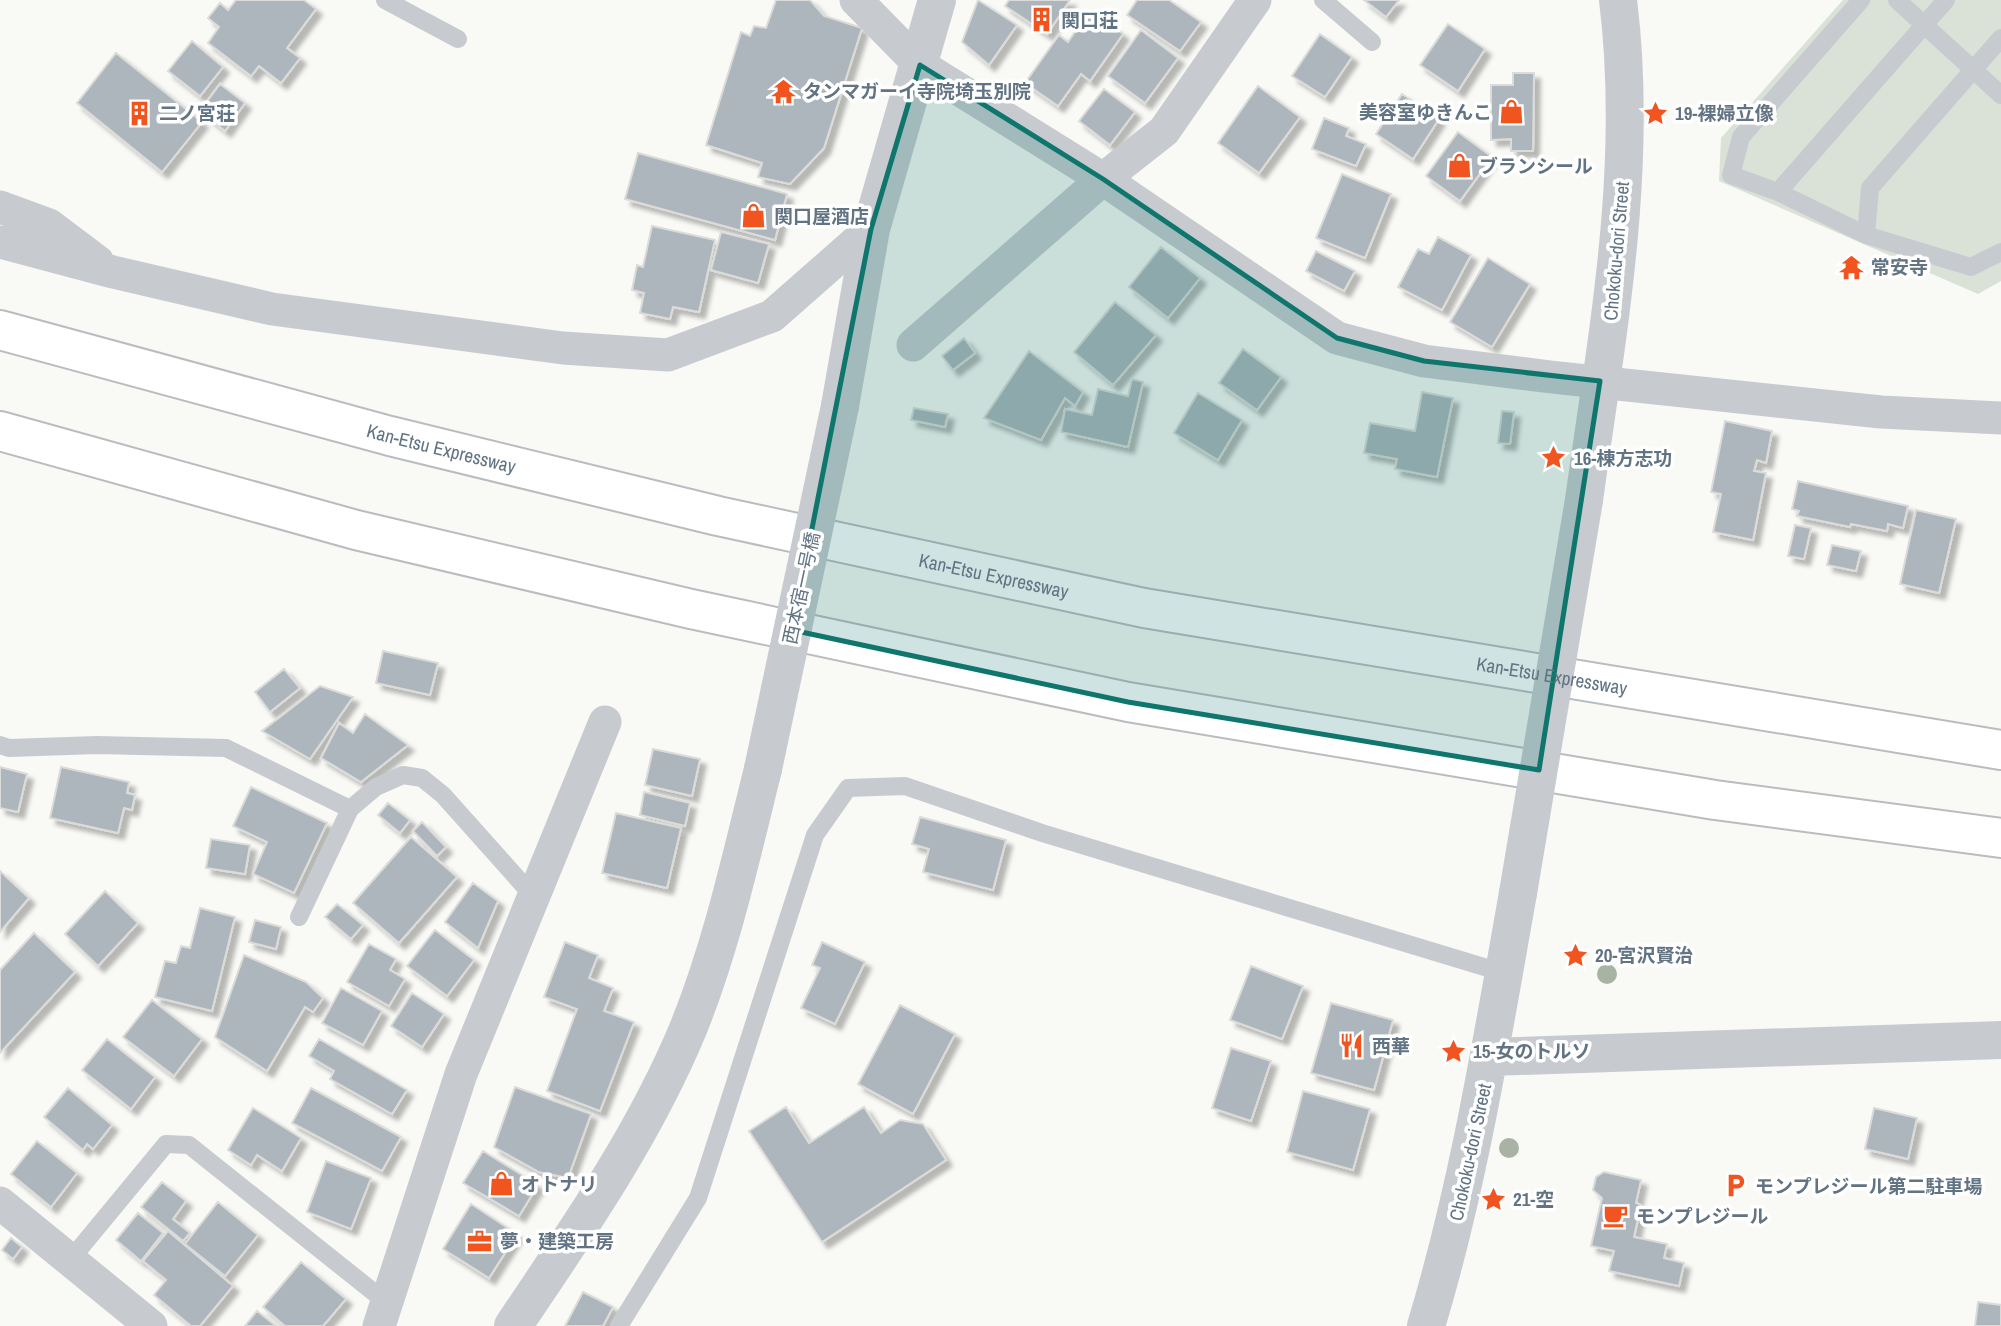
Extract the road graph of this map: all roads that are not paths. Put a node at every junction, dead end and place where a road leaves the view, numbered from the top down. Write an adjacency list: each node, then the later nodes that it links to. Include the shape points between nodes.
1 (385, 0): 12 (lane)
2 (856, 0): 14 (street)
3 (937, 0): 14 (street, 西本宿一号橋)
4 (1255, 0): 17 (street, via 1164,131)
5 (1323, 0): 13 (lane)
6 (1618, 0): 27 (street, Chokoku-dori Street, via 1624,125 1622,225)
7 (1861, 0): 18 (lane, via 1741,137 1731,175)
8 (1897, 0): 10 (lane)
9 (1946, 0): 10 (lane)
10 (1924, 24): 15 (lane); 18 (lane)
11 (2001, 38): 15 (lane)
12 (458, 39)
13 (1372, 42)
14 (920, 65): 17 (street); 20 (street, 西本宿一号橋)
15 (1974, 70): 16 (lane); 21 (lane, via 1870,188)
16 (2001, 95)
17 (1102, 178): 26 (street); 27 (street, via 1337,338 1424,361)
18 (1778, 192): 21 (lane)
19 (0, 207): 24 (street, via 49,225)
20 (871, 229): 24 (street, via 772,316 668,355 563,348 272,309); 44 (street, 西本宿一号橋, bridge, via 840,406 721,938 688,1030 635,1137)
21 (1866, 235): 23 (lane, via 1971,267)
22 (0, 242): 24 (street)
23 (2001, 252)
24 (113, 272)
25 (0, 330): 32 (highway, Kan-Etsu Expressway, via 390,436 705,513 1144,608)
26 (914, 345)
27 (1600, 381): 28 (street, via 1881,412); 37 (street, Chokoku-dori Street, bridge)
28 (1999, 417)
29 (0, 431): 34 (highway, via 356,530 691,609 1128,702 1715,800)
30 (605, 722): 35 (street)
31 (0, 746): 33 (lane, via 226,748)
32 (2001, 750)
33 (349, 809): 35 (lane, via 376,787 403,775 422,778 443,795); 36 (lane)
34 (2001, 838)
35 (534, 897): 42 (street, via 461,1074)
36 (299, 917)
37 (1504, 973): 39 (street, Chokoku-dori Street); 45 (lane, via 1042,833 905,786 848,788 815,835 698,1198)
38 (2001, 1040): 39 (street)
39 (1490, 1057): 46 (street, Chokoku-dori Street, via 1455,1220)
40 (0, 1203): 41 (street)
41 (71, 1259): 42 (lane, via 166,1144 189,1145); 43 (street)
42 (383, 1314)
43 (150, 1326)
44 (513, 1326)
45 (619, 1326)
46 (1426, 1326)

